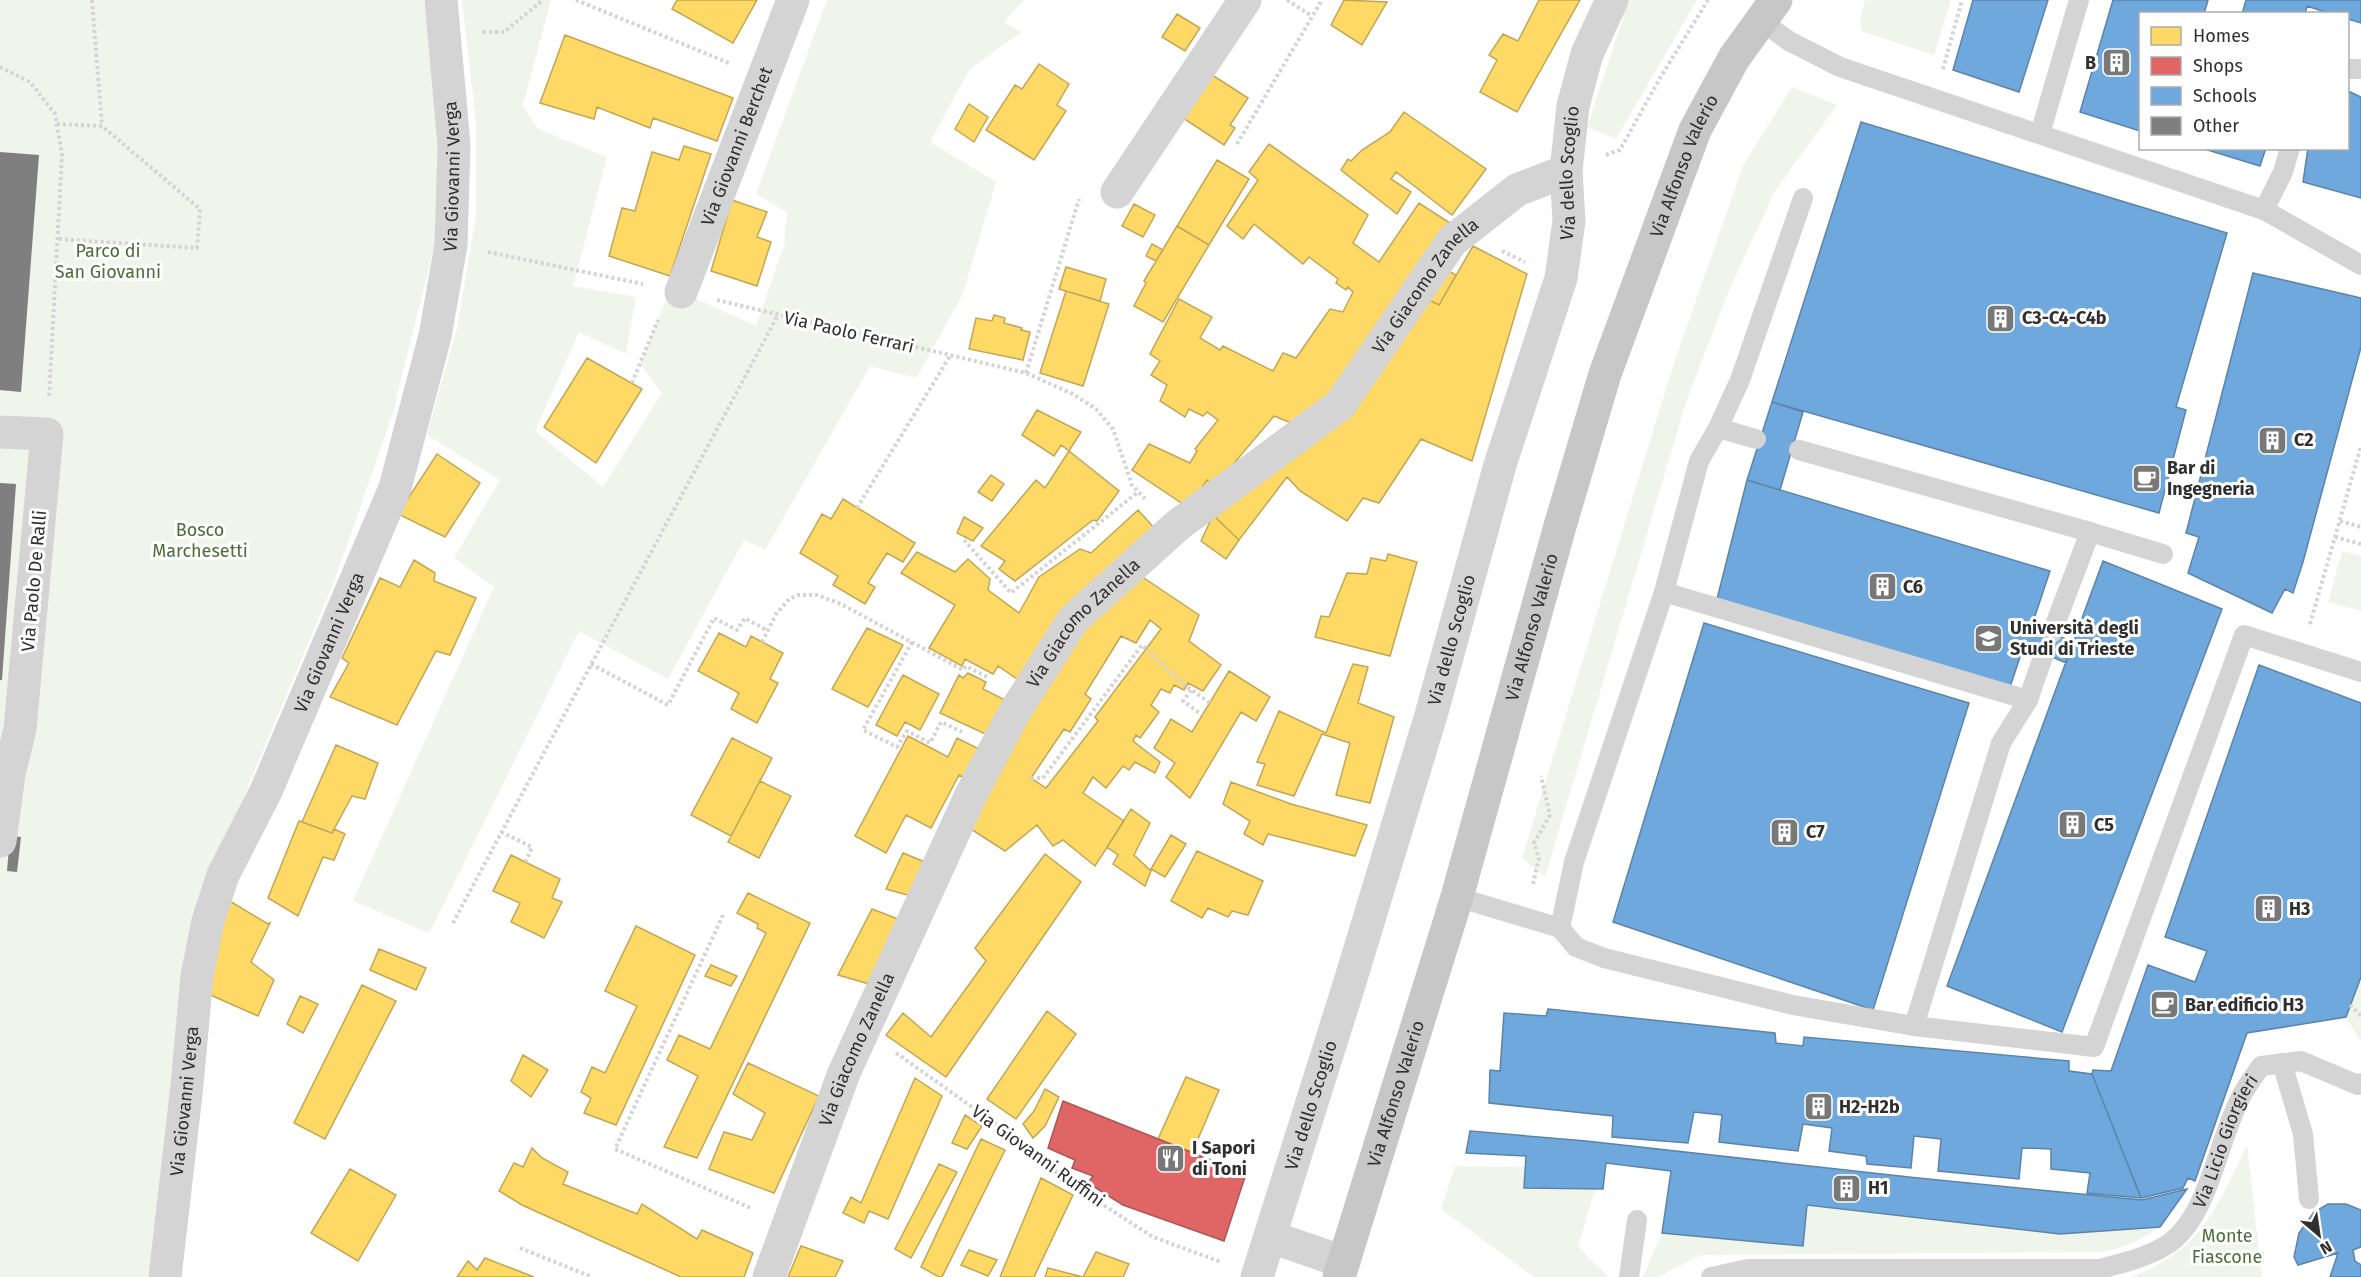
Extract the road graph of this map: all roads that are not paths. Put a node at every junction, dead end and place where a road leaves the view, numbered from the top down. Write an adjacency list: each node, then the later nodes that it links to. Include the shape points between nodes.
1 (793, 0): 14 (street, Via Giovanni Berchet)
2 (1245, 0): 10 (street)
3 (1612, 0): 9 (street, Via dello Scoglio, via 1587,54 1573,106)
4 (2079, 0): 7 (lane)
5 (1768, 10): 7 (lane, via 1788,40 1840,67); 28 (main road, Via Alfonso Valerio, via 1734,58 1695,130 1605,374)
6 (443, 16): 37 (street, Via Giovanni Verga, via 454,145 451,245 435,336 395,488 266,791 223,875 208,921 197,976)
7 (2040, 134): 12 (lane)
8 (2289, 150): 12 (lane)
9 (1566, 171): 35 (street, Via dello Scoglio, via 1569,221 1561,278 1500,465 1431,715); 38 (street, Via Giacomo Zanella, via 1516,190 1460,232 1340,405 1178,525 1073,620 1024,697 970,797 844,1073)
10 (1117, 192)
11 (1803, 198): 15 (lane, via 1740,380)
12 (2264, 210): 13 (lane)
13 (2361, 266)
14 (676, 291)
15 (1718, 428): 17 (lane); 21 (lane, via 1699,461)
16 (0, 432): 26 (street, Via Paolo De Ralli, via 47,434 20,729)
17 (1756, 439)
18 (1799, 450): 19 (lane)
19 (2090, 532): 20 (lane); 22 (lane)
20 (2163, 554)
21 (1664, 592): 25 (lane); 29 (lane, via 1574,862)
22 (2052, 633)
23 (2044, 654): 25 (lane)
24 (2361, 672): 30 (lane, via 2244,634 2094,1047)
25 (2028, 700): 30 (lane, via 2001,742)
26 (5, 774): 27 (street, Via Paolo De Ralli)
27 (0, 841)
28 (1457, 897): 29 (lane); 36 (main road, Via Alfonso Valerio)
29 (1560, 928): 30 (lane, via 1576,948 1604,958 1793,1005)
30 (1914, 1026)
31 (2282, 1063): 32 (lane, Via Licio Giorgieri, via 2301,1061); 33 (lane, via 2303,1134); 41 (lane, Via Licio Giorgieri, via 2261,1066 2242,1094 2189,1224 2166,1245 2137,1260 2100,1269 1748,1269)
32 (2360, 1087)
33 (2309, 1199)
34 (1637, 1220): 40 (lane)
35 (1271, 1237): 36 (street); 39 (street, Via dello Scoglio)
36 (1342, 1269)
37 (165, 1277)
38 (769, 1277)
39 (1257, 1277)
40 (1629, 1277)
41 (1711, 1277)

